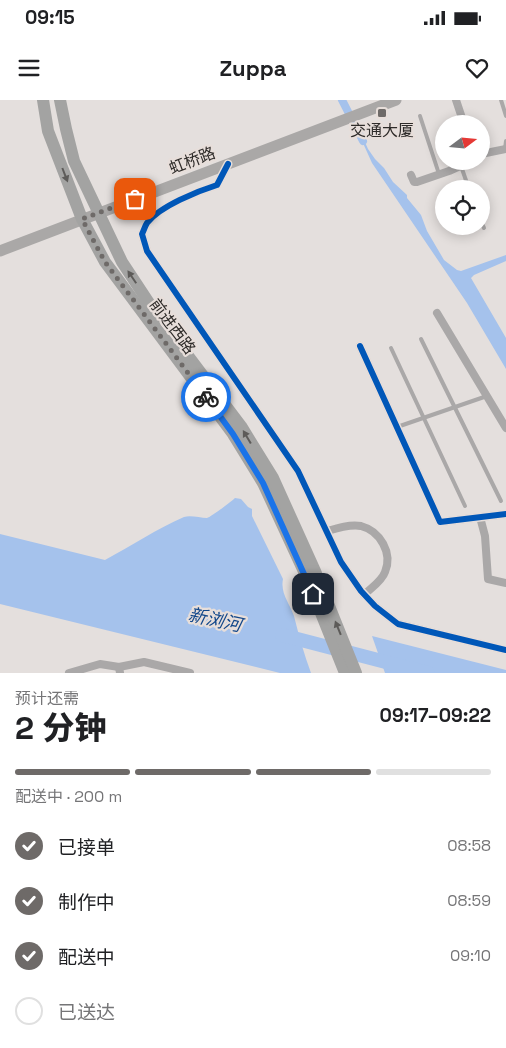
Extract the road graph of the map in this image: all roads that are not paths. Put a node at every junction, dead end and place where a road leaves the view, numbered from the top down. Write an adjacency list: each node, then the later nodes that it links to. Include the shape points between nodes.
1 (43, 100): 16 (main road, 前进西路, one-way to 16, via 48,131)
2 (60, 100): 15 (main road, 前进西路, via 74,161)
3 (396, 100): 11 (street, 虹桥路)
4 (456, 100): 6 (street)
5 (501, 100): 8 (lane)
6 (461, 115)
7 (420, 116): 13 (lane)
8 (506, 116)
9 (506, 146): 10 (street)
10 (490, 151)
11 (228, 164): 15 (street, 虹桥路); 32 (street, via 217,185 196,192 162,211 147,223 142,234 147,251 298,471)
12 (450, 170): 13 (street)
13 (439, 174): 14 (street, via 414,182)
14 (411, 175)
15 (98, 213): 16 (street, 虹桥路); 27 (main road, 前进西路, one-way to 15, via 241,426 126,269)
16 (82, 219): 17 (street, 虹桥路); 27 (main road, 前进西路, via 105,262)
17 (0, 251)
18 (437, 313): 22 (street)
19 (421, 339): 23 (lane)
20 (360, 346): 25 (street)
21 (391, 348): 24 (lane)
22 (487, 396): 23 (lane); 26 (street)
23 (455, 407): 24 (lane); 28 (lane)
24 (423, 418): 25 (lane); 29 (lane)
25 (397, 426): 31 (street, via 440,522)
26 (506, 428)
27 (268, 481): 39 (main road, 前进西路); 40 (main road, 前进西路, one-way to 27, via 315,571)
28 (501, 501)
29 (465, 506)
30 (506, 514): 31 (street)
31 (480, 517): 33 (street, via 485,536 488,579)
32 (327, 531): 34 (street, via 342,562); 34 (street, via 360,526 378,536 384,545 387,558 385,572)
33 (506, 583)
34 (364, 594): 35 (street, via 398,624)
35 (506, 650)
36 (120, 670): 37 (street, via 100,664); 38 (street, via 144,662)
37 (69, 673)
38 (190, 673)
39 (345, 673)
40 (356, 673)

